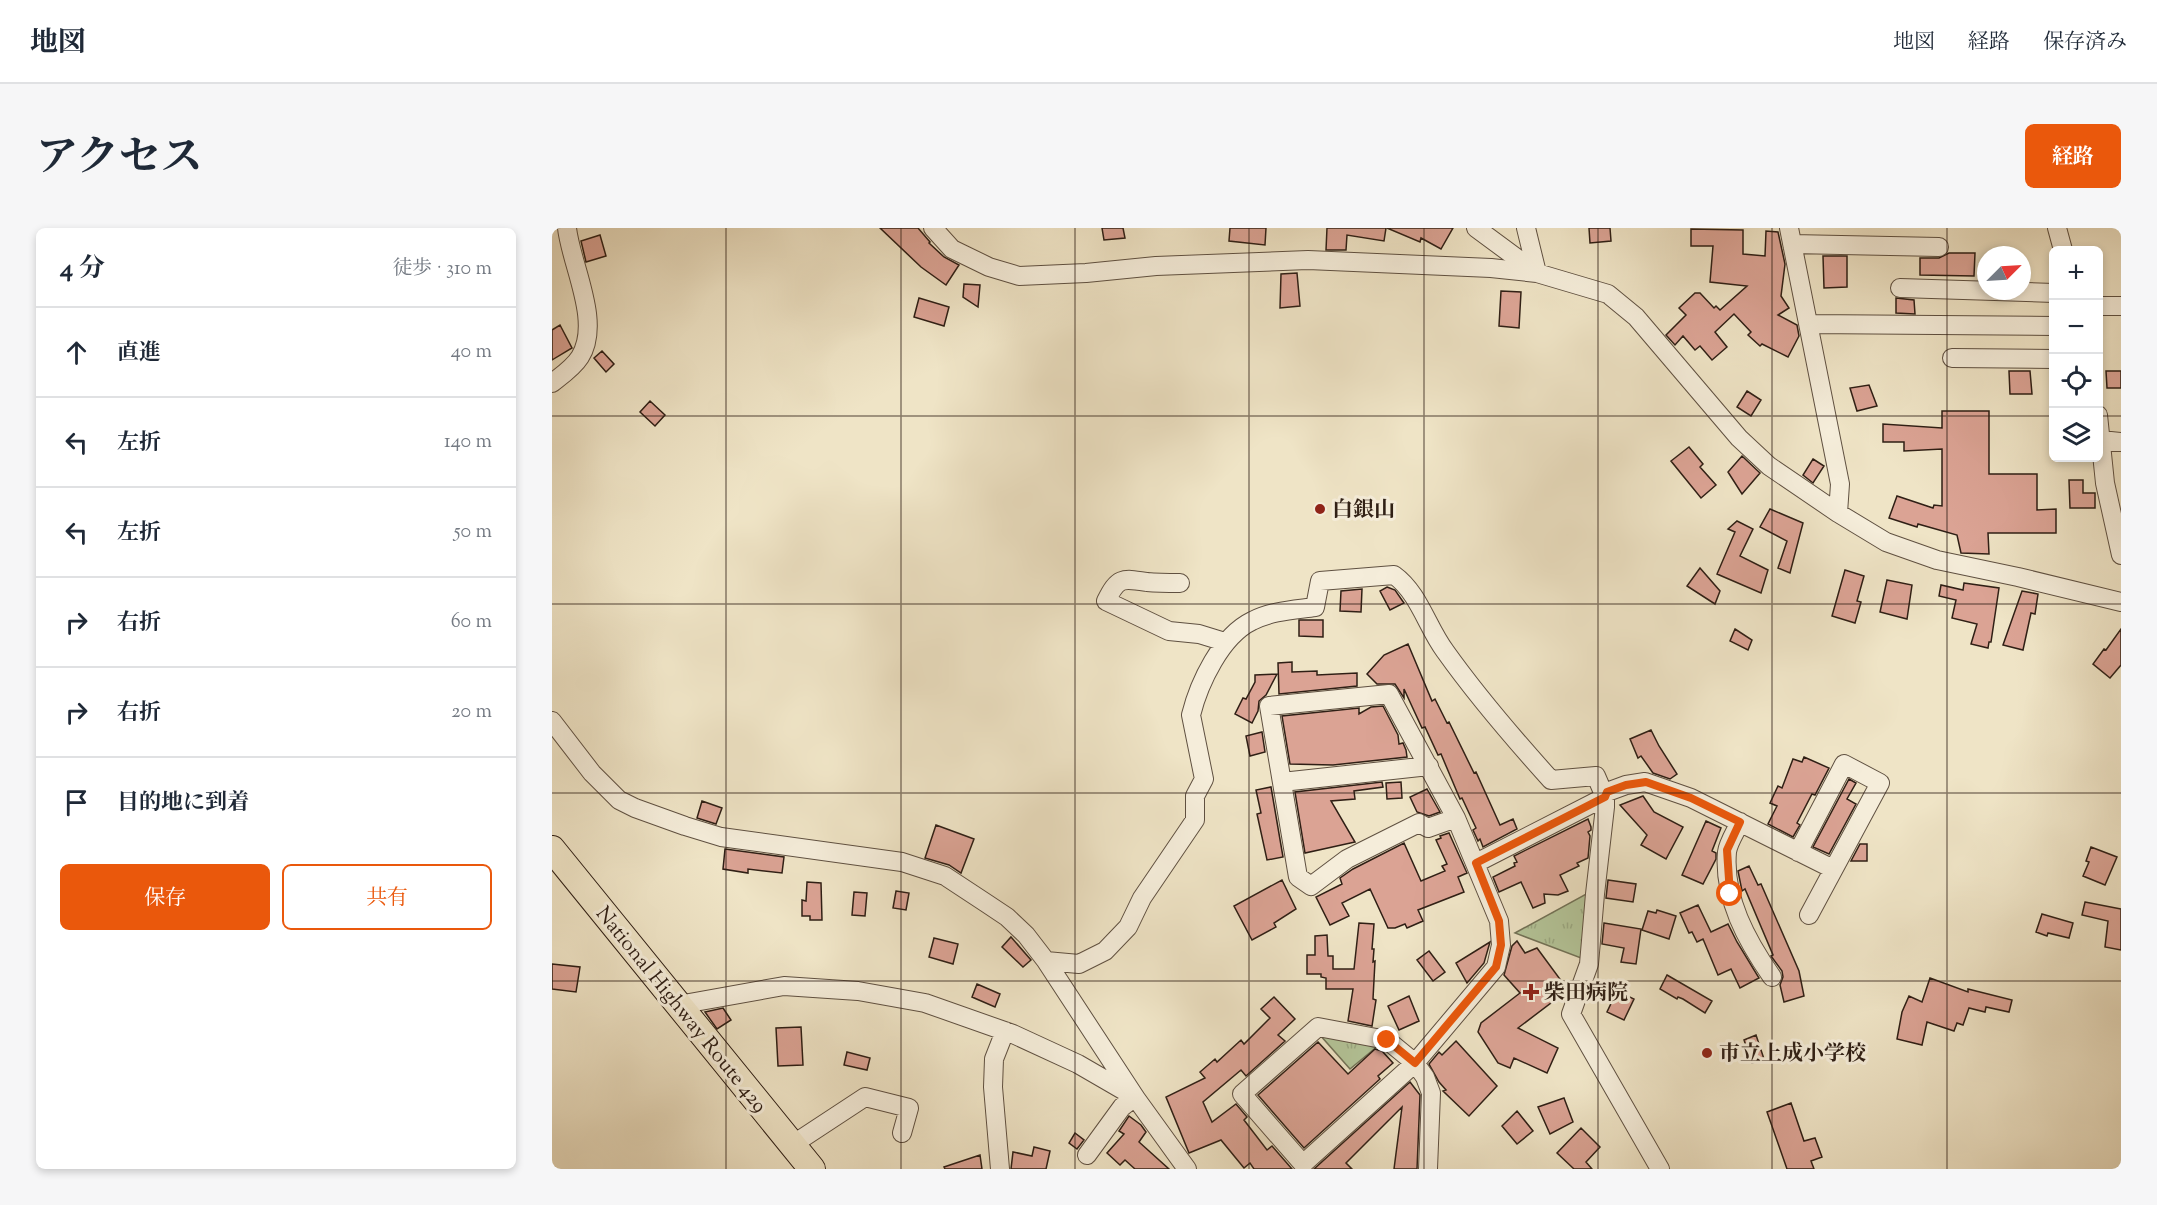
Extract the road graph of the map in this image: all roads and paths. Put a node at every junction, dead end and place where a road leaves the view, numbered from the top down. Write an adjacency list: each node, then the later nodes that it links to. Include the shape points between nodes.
1 (567, 228): 18 (street, via 587,326 580,357)
2 (933, 228): 9 (street, via 952,249 1019,276 1308,260)
3 (1476, 228): 9 (street)
4 (1526, 228): 9 (street)
5 (2057, 228): 7 (street)
6 (1791, 236): 8 (street); 14 (street)
7 (2062, 246)
8 (1939, 248)
9 (1537, 273): 22 (street, via 1608,294 1643,324 1739,438 1770,467)
10 (1900, 288): 11 (street)
11 (2049, 293)
12 (2103, 306): 13 (street)
13 (2121, 306)
14 (1808, 324): 15 (street); 22 (street, via 1840,484)
15 (2049, 326)
16 (1952, 358): 17 (street)
17 (2049, 359)
18 (552, 383)
19 (2103, 440): 20 (street)
20 (2121, 442)
21 (2103, 462): 23 (street)
22 (1838, 513): 25 (street, via 1886,542 1937,560)
23 (2121, 555)
24 (1180, 582): 26 (street, via 1127,579 1112,589 1106,602 1169,631)
25 (2121, 602)
26 (1225, 642): 30 (street, via 1251,621 1275,612 1315,607 1320,580 1394,575 1411,592 1444,650 1551,780 1596,776); 38 (street, via 1191,715 1204,779 1195,796 1195,820 1142,898 1128,927 1105,951 1079,964)
27 (552, 721): 38 (street, via 592,773 619,800 721,837 902,862 945,876 1007,917)
28 (1429, 766): 29 (street); 29 (street, via 1389,694 1269,706); 31 (street)
29 (1282, 782): 31 (street, via 1298,876 1311,886 1347,860 1419,823 1428,828)
30 (1605, 797): 32 (street, via 1607,792 1626,785 1646,782); 35 (street); 51 (street, via 1589,964 1571,1014)
31 (1456, 818): 35 (street)
32 (1740, 822): 34 (street); 39 (street, via 1727,850 1730,894 1751,946)
33 (552, 849): 40 (highway, National Highway Route 429)
34 (1798, 852): 36 (street); 36 (street, via 1844,764 1880,783)
35 (1476, 863): 42 (street, via 1499,921 1501,945 1496,967)
36 (1833, 869): 37 (street)
37 (1809, 915)
38 (1046, 961): 43 (street)
39 (1772, 977)
40 (678, 1005): 41 (street, via 784,986 925,1003); 45 (highway, National Highway Route 429)
41 (1005, 1031): 43 (street, via 1078,1064); 48 (street, via 994,1059)
42 (1415, 1063): 42 (street, via 1303,1164 1242,1094 1318,1027 1387,1040); 50 (street, via 1431,1093)
43 (1135, 1097): 46 (street, via 1122,1107); 49 (street)
44 (902, 1133): 45 (street, via 909,1108 865,1097)
45 (792, 1145): 47 (highway, National Highway Route 429)
46 (1087, 1155)
47 (812, 1169)
48 (1000, 1169)
49 (1187, 1169)
50 (1428, 1169)
51 (1660, 1169)

